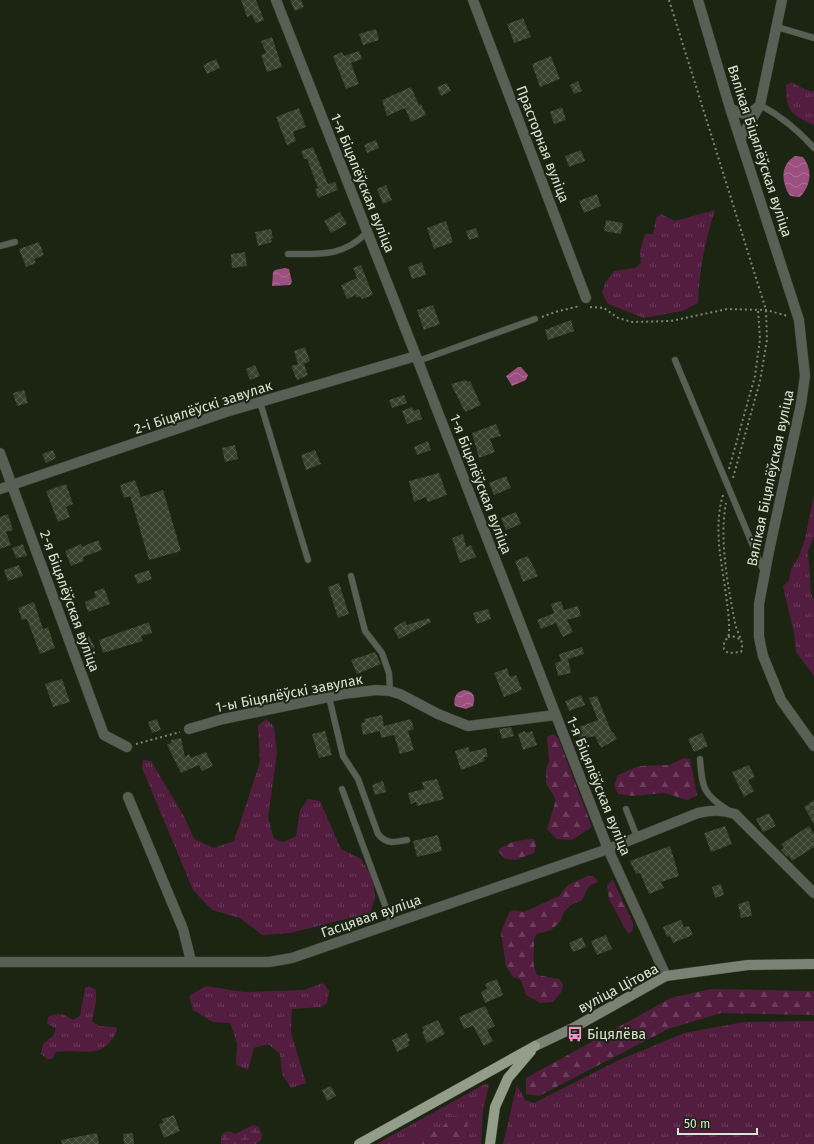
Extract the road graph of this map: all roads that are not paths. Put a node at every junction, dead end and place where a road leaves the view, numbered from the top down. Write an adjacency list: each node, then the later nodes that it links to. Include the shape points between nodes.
1 (276, 0): 11 (street, 1-я Біцялёўская вуліца)
2 (473, 0): 15 (street, Прасторная вуліца)
3 (698, 0): 8 (street, Вялікая Біцялёўская вуліца)
4 (782, 0): 5 (street)
5 (777, 27): 6 (lane); 7 (street)
6 (814, 38)
7 (760, 105): 8 (street, via 751,113 743,114); 9 (street); 10 (lane, via 773,111 800,132)
8 (730, 108): 9 (street, Вялікая Біцялёўская вуліца)
9 (742, 138): 24 (street, Вялікая Біцялёўская вуліца, via 799,320 805,376)
10 (814, 148)
11 (368, 232): 14 (lane, via 357,243 327,254); 17 (street, 1-я Біцялёўская вуліца)
12 (15, 242): 13 (lane)
13 (0, 246)
14 (288, 254)
15 (586, 304)
16 (535, 319): 17 (lane)
17 (417, 358): 19 (street, 2-і Біцялёўскі завулак); 28 (street, 1-я Біцялёўская вуліца)
18 (675, 360): 24 (lane)
19 (260, 402): 21 (street, 2-і Біцялёўскі завулак); 23 (lane)
20 (0, 453): 21 (street, 2-я Біцялёўская вуліца)
21 (12, 485): 22 (street, 2-і Біцялёўскі завулак); 30 (street, 2-я Біцялёўская вуліца, via 104,735)
22 (0, 489)
23 (308, 560)
24 (765, 573): 31 (street, Вялікая Біцялёўская вуліца, via 760,604 759,637 763,656 781,700)
25 (352, 576): 26 (lane, via 366,631 382,653 389,673)
26 (390, 691): 27 (street, 1-ы Біцялёўскі завулак, via 376,690); 28 (street, 1-ы Біцялёўскі завулак, via 468,726)
27 (329, 697): 29 (street, 1-ы Біцялёўскі завулак, via 223,719); 38 (lane, via 343,756 358,778 378,834 389,842)
28 (555, 715): 39 (street, 1-я Біцялёўская вуліца)
29 (189, 729)
30 (127, 746)
31 (814, 746)
32 (700, 759): 36 (lane, via 704,790 713,801)
33 (342, 789): 41 (lane)
34 (128, 797): 42 (street, via 183,929)
35 (626, 809): 37 (lane)
36 (735, 814): 37 (street, Гасцявая вуліца, via 720,810 698,813); 40 (street)
37 (637, 837): 39 (street, Гасцявая вуліца)
38 (407, 840)
39 (608, 849): 41 (street, Гасцявая вуліца); 45 (street, 1-я Біцялёўская вуліца)
40 (814, 893)
41 (392, 924): 42 (street, Гасцявая вуліца, via 292,958 269,962)
42 (191, 961): 43 (street, Гасцявая вуліца)
43 (0, 962)
44 (814, 964): 45 (main road, вуліца Цітова, via 748,965)
45 (666, 976): 46 (main road, вуліца Цітова, via 573,1028)
46 (535, 1046): 47 (main road); 48 (main road, via 508,1078 495,1107)
47 (359, 1144)
48 (490, 1144)

